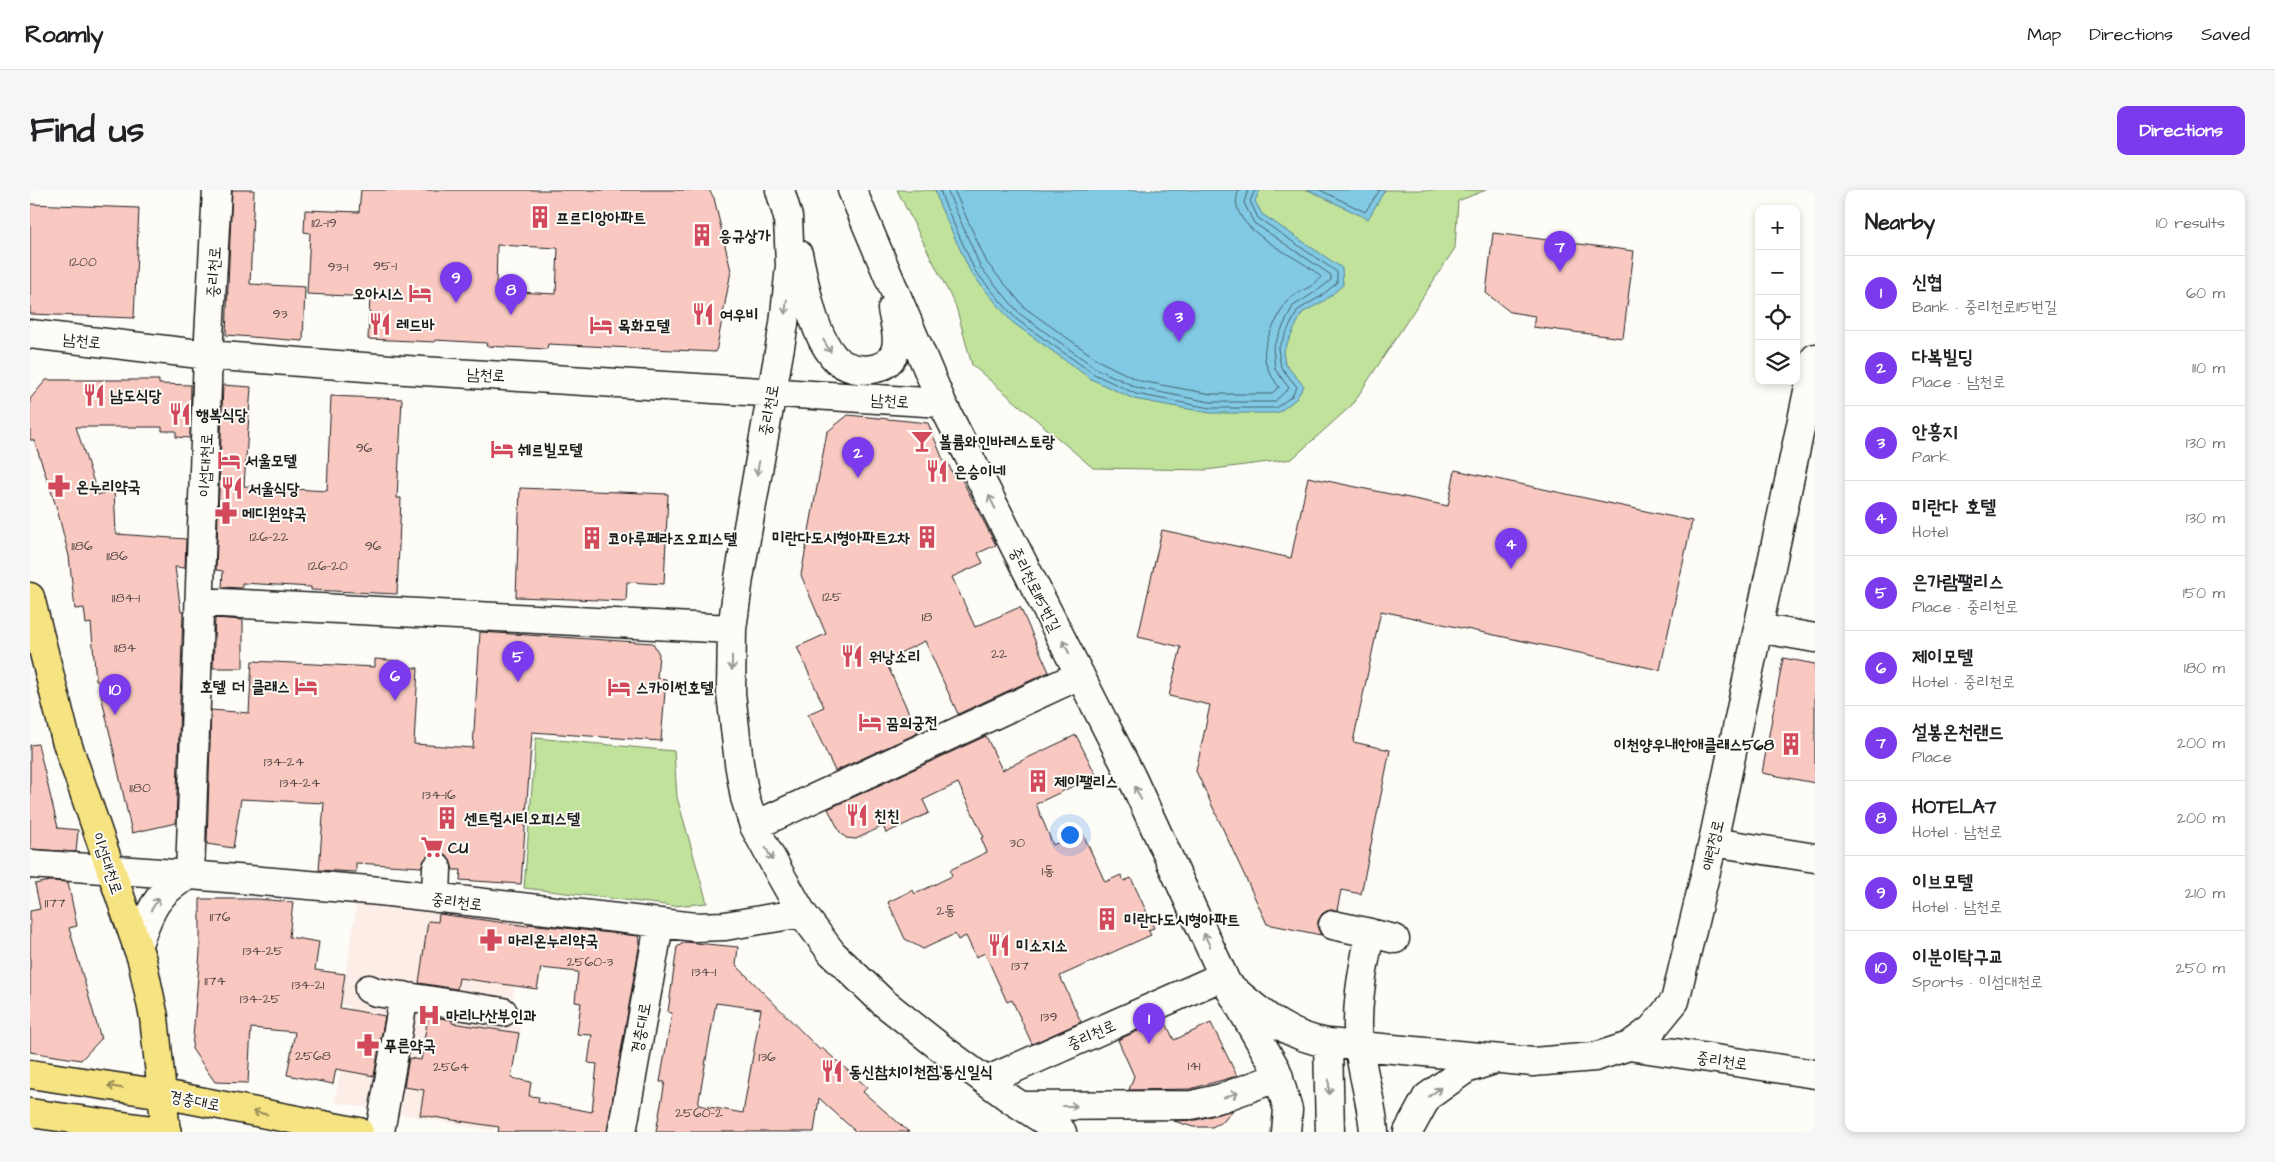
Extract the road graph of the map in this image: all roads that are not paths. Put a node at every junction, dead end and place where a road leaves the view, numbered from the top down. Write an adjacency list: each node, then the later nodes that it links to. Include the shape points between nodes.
1 (217, 190): 7 (street, 중리천로)
2 (780, 190): 4 (street, 중리천로)
3 (852, 190): 5 (street, 중리천로115번길)
4 (788, 216): 5 (street, one-way to 5, via 818,327 831,352 844,365 856,370 881,366 893,355 896,337); 9 (street, 중리천로, one-way to 9, via 790,266 784,324)
5 (887, 275): 10 (street, 중리천로115번길)
6 (30, 334): 7 (street, 남천로)
7 (208, 355): 9 (street, 남천로); 12 (street, 이섭대천로)
8 (1815, 358): 13 (street, 애련정로)
9 (771, 391): 10 (street, 남천로); 14 (street, 중리천로, one-way to 14)
10 (942, 403): 16 (street, 중리천로115번길, one-way to 10)
11 (30, 597): 22 (main road, 이섭대천로, via 66,740)
12 (200, 602): 14 (street); 23 (street, 이섭대천로)
13 (1758, 628): 15 (street); 18 (street, 애련정로)
14 (732, 629): 17 (street, 중리천로, one-way to 17, via 731,694 738,763)
15 (1815, 638)
16 (1080, 675): 17 (street); 29 (street, 중리천로115번길, one-way to 16)
17 (754, 826): 25 (street, 중리천로, one-way to 25)
18 (1713, 842): 19 (street); 35 (street, 애련정로, via 1675,1001 1652,1029)
19 (1815, 858)
20 (30, 864): 22 (street, 중리천로)
21 (438, 868): 24 (street)
22 (111, 869): 23 (street, 중리천로); 28 (main road, 이섭대천로)
23 (190, 875): 24 (street, 중리천로); 28 (street, one-way to 23, via 155,903 176,881)
24 (436, 898): 26 (street, 중리천로)
25 (802, 913): 26 (street, 중리천로, via 725,926); 40 (street, 중리천로, via 832,953 883,1002)
26 (659, 924): 47 (street, 경충대로)
27 (1334, 925): 34 (street, via 1382,936 1357,1004)
28 (137, 947): 41 (main road, 이섭대천로, via 154,1017)
29 (1225, 980): 33 (street, via 1268,1019); 39 (street, 중리천로115번길); 40 (street, 중리천로)
30 (369, 989): 31 (street)
31 (404, 996): 32 (street); 46 (street)
32 (503, 1012)
33 (1316, 1041): 34 (street, 애련정로); 39 (street, via 1288,1044 1283,1052); 50 (street, one-way to 50)
34 (1359, 1045): 36 (street, 애련정로); 51 (street)
35 (1629, 1046): 36 (street, 애련정로, via 1596,1057 1533,1062); 38 (street, 중리천로)
36 (1496, 1059): 52 (street, one-way to 36, via 1428,1097 1466,1069)
37 (30, 1074): 41 (main road, 경충대로, one-way to 37)
38 (1815, 1074)
39 (1279, 1078): 42 (street, one-way to 39, via 1192,1105); 49 (street, via 1288,1110)
40 (986, 1081): 42 (street, 중리천로)
41 (163, 1094): 44 (main road, 이섭대천로); 45 (main road, 경충대로, one-way to 41)
42 (1022, 1106): 48 (street, 중리천로)
43 (30, 1113): 44 (main road)
44 (166, 1132)
45 (359, 1132)
46 (380, 1132)
47 (622, 1132)
48 (1062, 1132)
49 (1286, 1132)
50 (1330, 1132)
51 (1374, 1132)
52 (1408, 1132)

